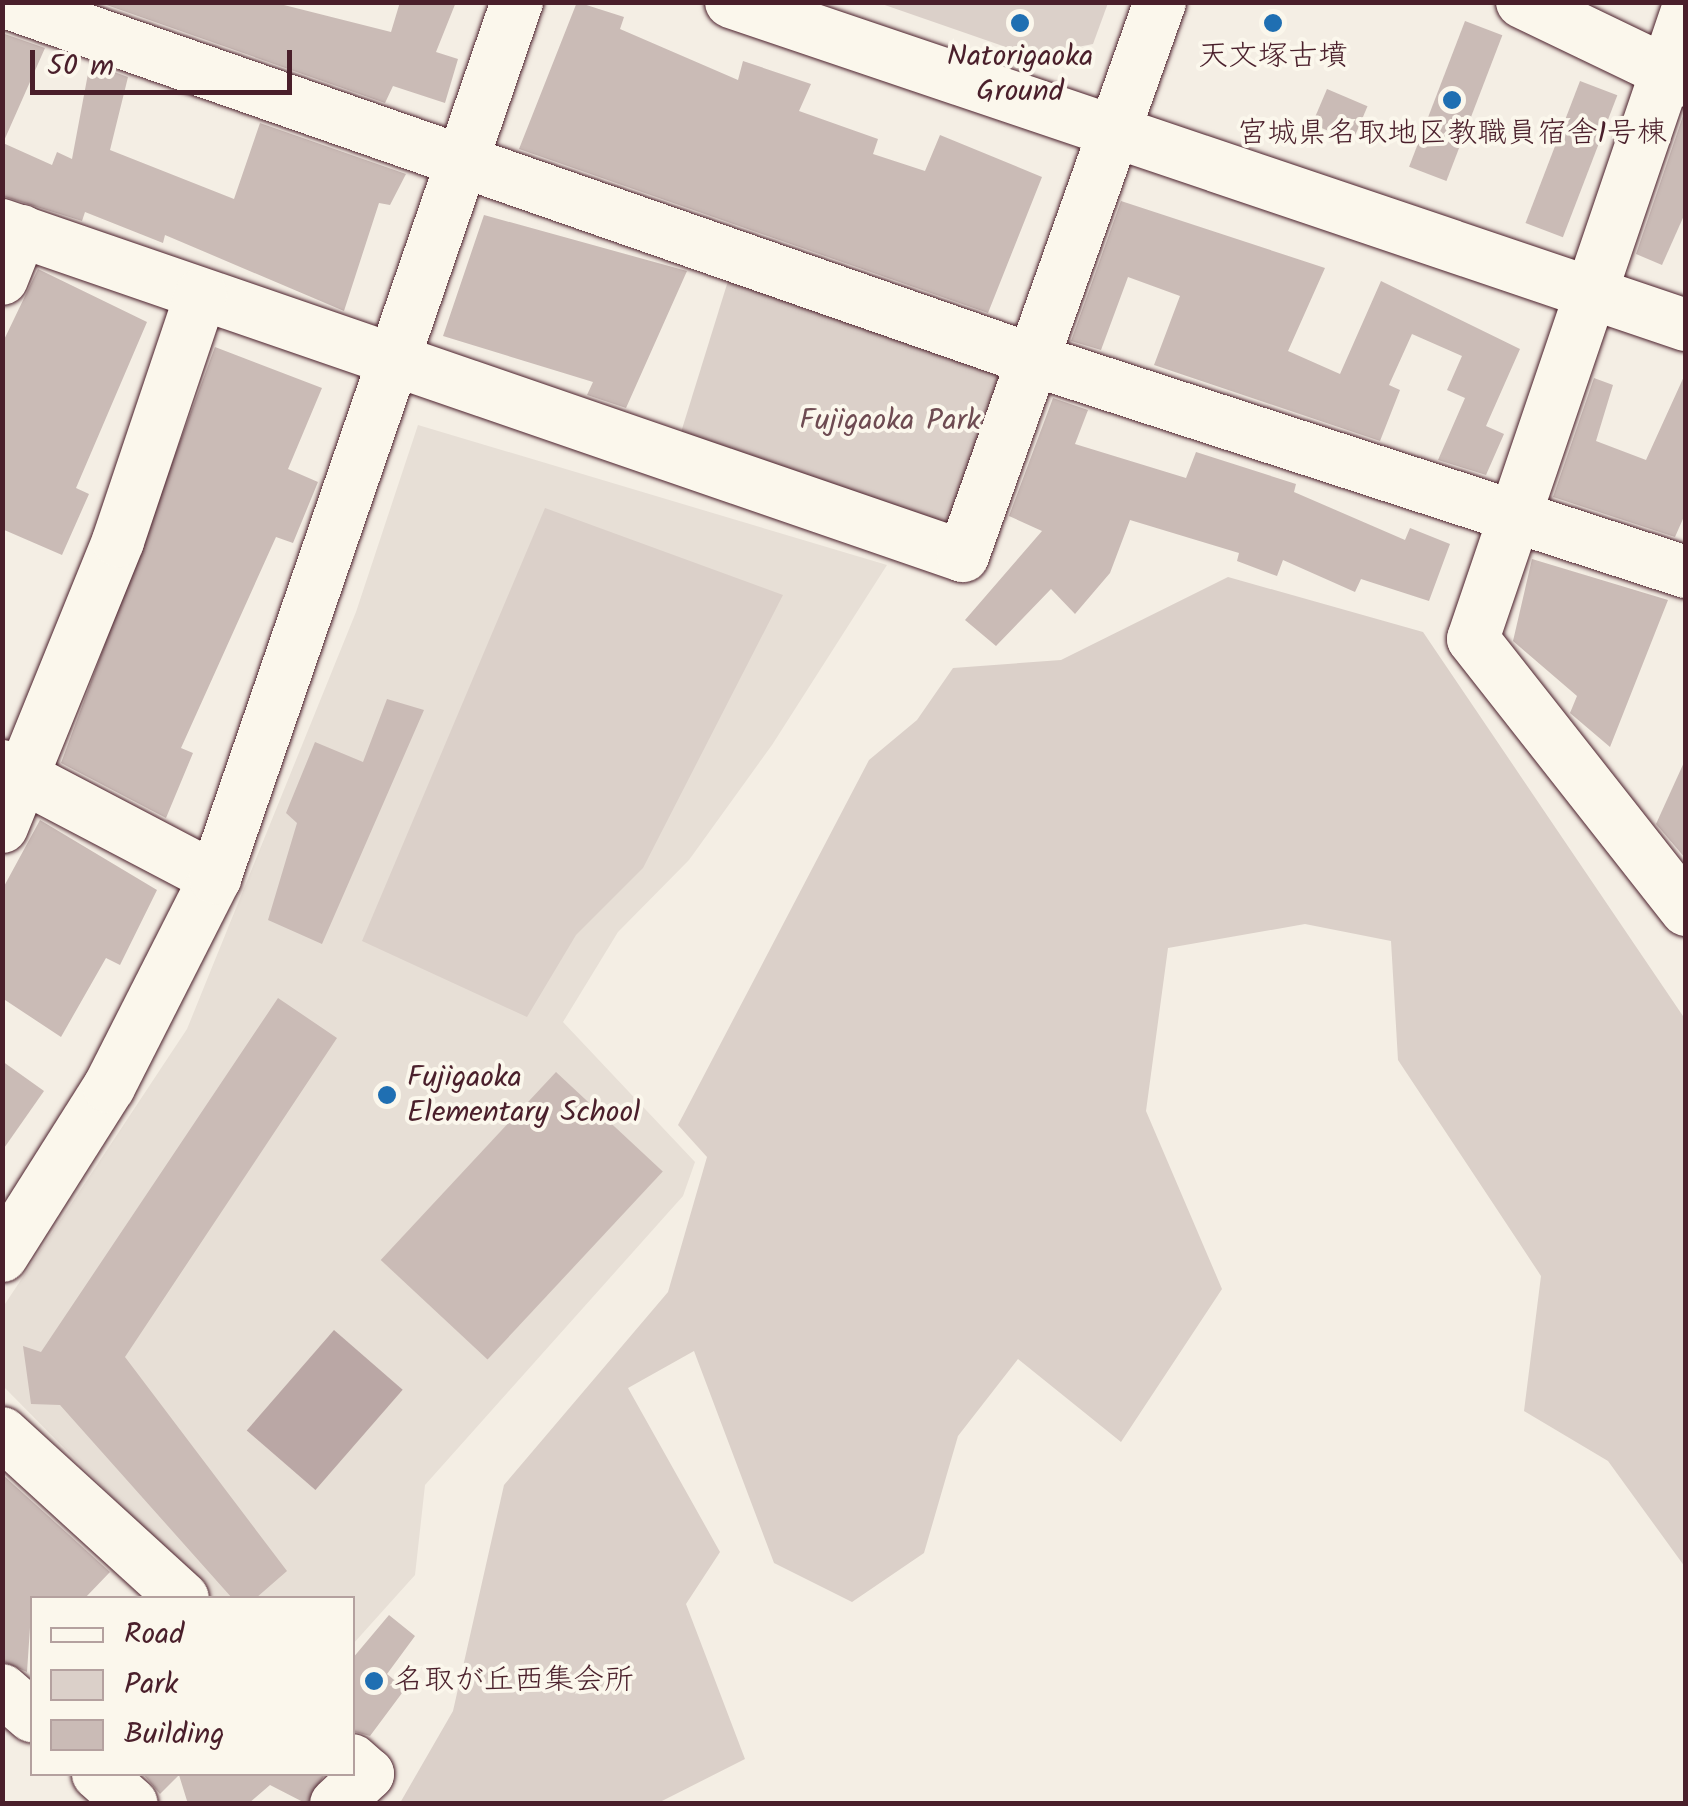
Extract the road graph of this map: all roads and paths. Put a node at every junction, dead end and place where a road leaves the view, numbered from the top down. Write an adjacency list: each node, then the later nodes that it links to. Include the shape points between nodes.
1 (5, 2): 9 (street)
2 (517, 2): 9 (street)
3 (731, 2): 8 (street)
4 (1160, 2): 8 (street)
5 (1522, 2): 7 (street)
6 (1686, 14): 7 (street)
7 (1674, 77): 12 (street)
8 (1115, 135): 12 (street); 15 (street)
9 (463, 165): 15 (street); 16 (street)
10 (12, 228): 11 (street); 13 (street)
11 (2, 279)
12 (1592, 291): 14 (street); 17 (street)
13 (201, 295): 16 (street); 19 (street)
14 (1686, 325)
15 (1033, 360): 16 (street, via 963,556); 17 (street)
16 (398, 361): 21 (street)
17 (1519, 515): 18 (street); 22 (street, via 1473,640)
18 (1686, 572)
19 (15, 773): 20 (street); 21 (street)
20 (2, 827)
21 (215, 878): 23 (street, via 109,1087)
22 (1686, 910)
23 (2, 1256)
24 (2, 1433): 25 (street)
25 (182, 1596)
26 (2, 1690): 27 (street)
27 (30, 1714)
28 (355, 1763): 31 (street, via 368,1774)
29 (100, 1776): 30 (street)
30 (132, 1804)
31 (336, 1804)

